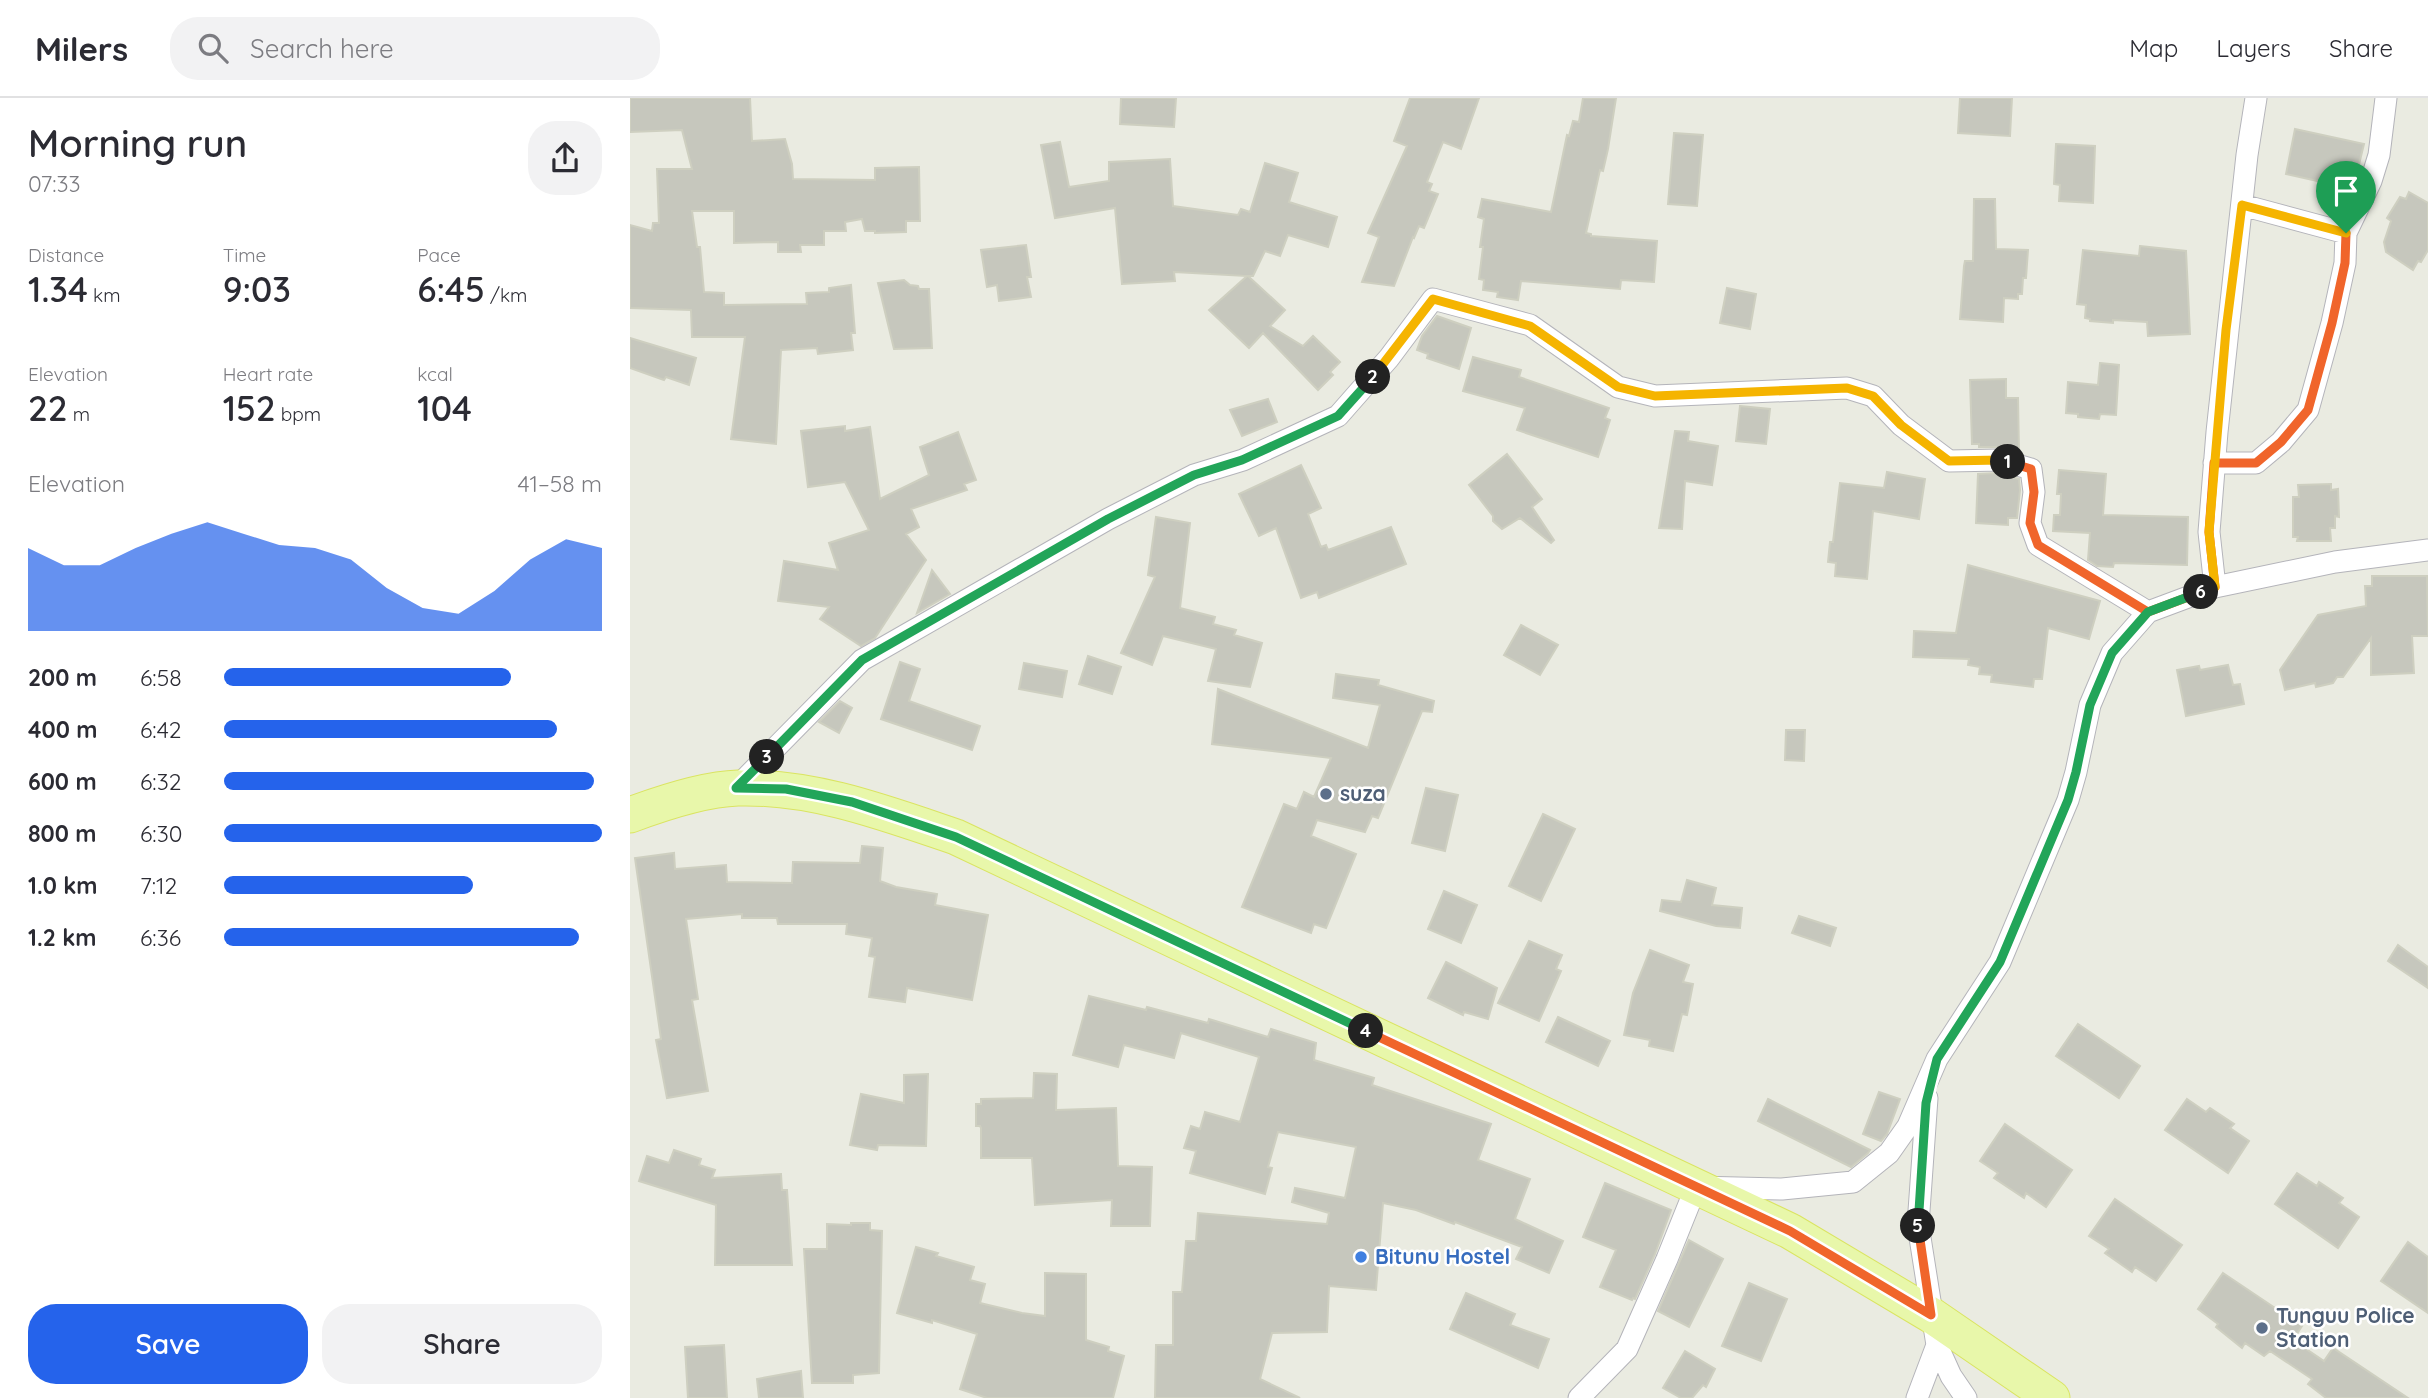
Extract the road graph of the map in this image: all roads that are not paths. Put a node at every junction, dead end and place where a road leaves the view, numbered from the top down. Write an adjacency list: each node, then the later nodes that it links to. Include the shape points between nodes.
1 (2256, 98): 3 (street)
2 (2386, 98): 4 (street, via 2379,155)
3 (2242, 205): 4 (street); 5 (street)
4 (2346, 233): 5 (street, via 2345,263 2308,410 2256,463)
5 (2214, 463): 7 (street, via 2209,532)
6 (2428, 550): 7 (street, via 2335,562)
7 (2215, 587): 8 (street)
8 (2148, 612): 9 (street, via 2038,545 2030,523 2031,469 2000,460 1949,461 1901,425 1873,396 1847,388 1655,396 1618,387 1530,326 1433,299 1338,416 1242,460 1194,475 1108,519 862,660); 11 (street, via 2112,653 2090,705 2068,800 2000,962)
9 (736, 788): 10 (main road, via 668,801); 12 (main road, via 786,789 852,802 956,837)
10 (630, 816)
11 (1937, 1059): 12 (street, via 1908,1126 1889,1153 1853,1182 1782,1189); 13 (street, via 1926,1103 1918,1225)
12 (1696, 1187): 13 (main road, via 1790,1231); 14 (street, via 1627,1349)
13 (1934, 1330): 15 (street); 16 (street, via 1951,1376); 17 (main road)
14 (1578, 1398)
15 (1917, 1398)
16 (1966, 1398)
17 (2052, 1398)

